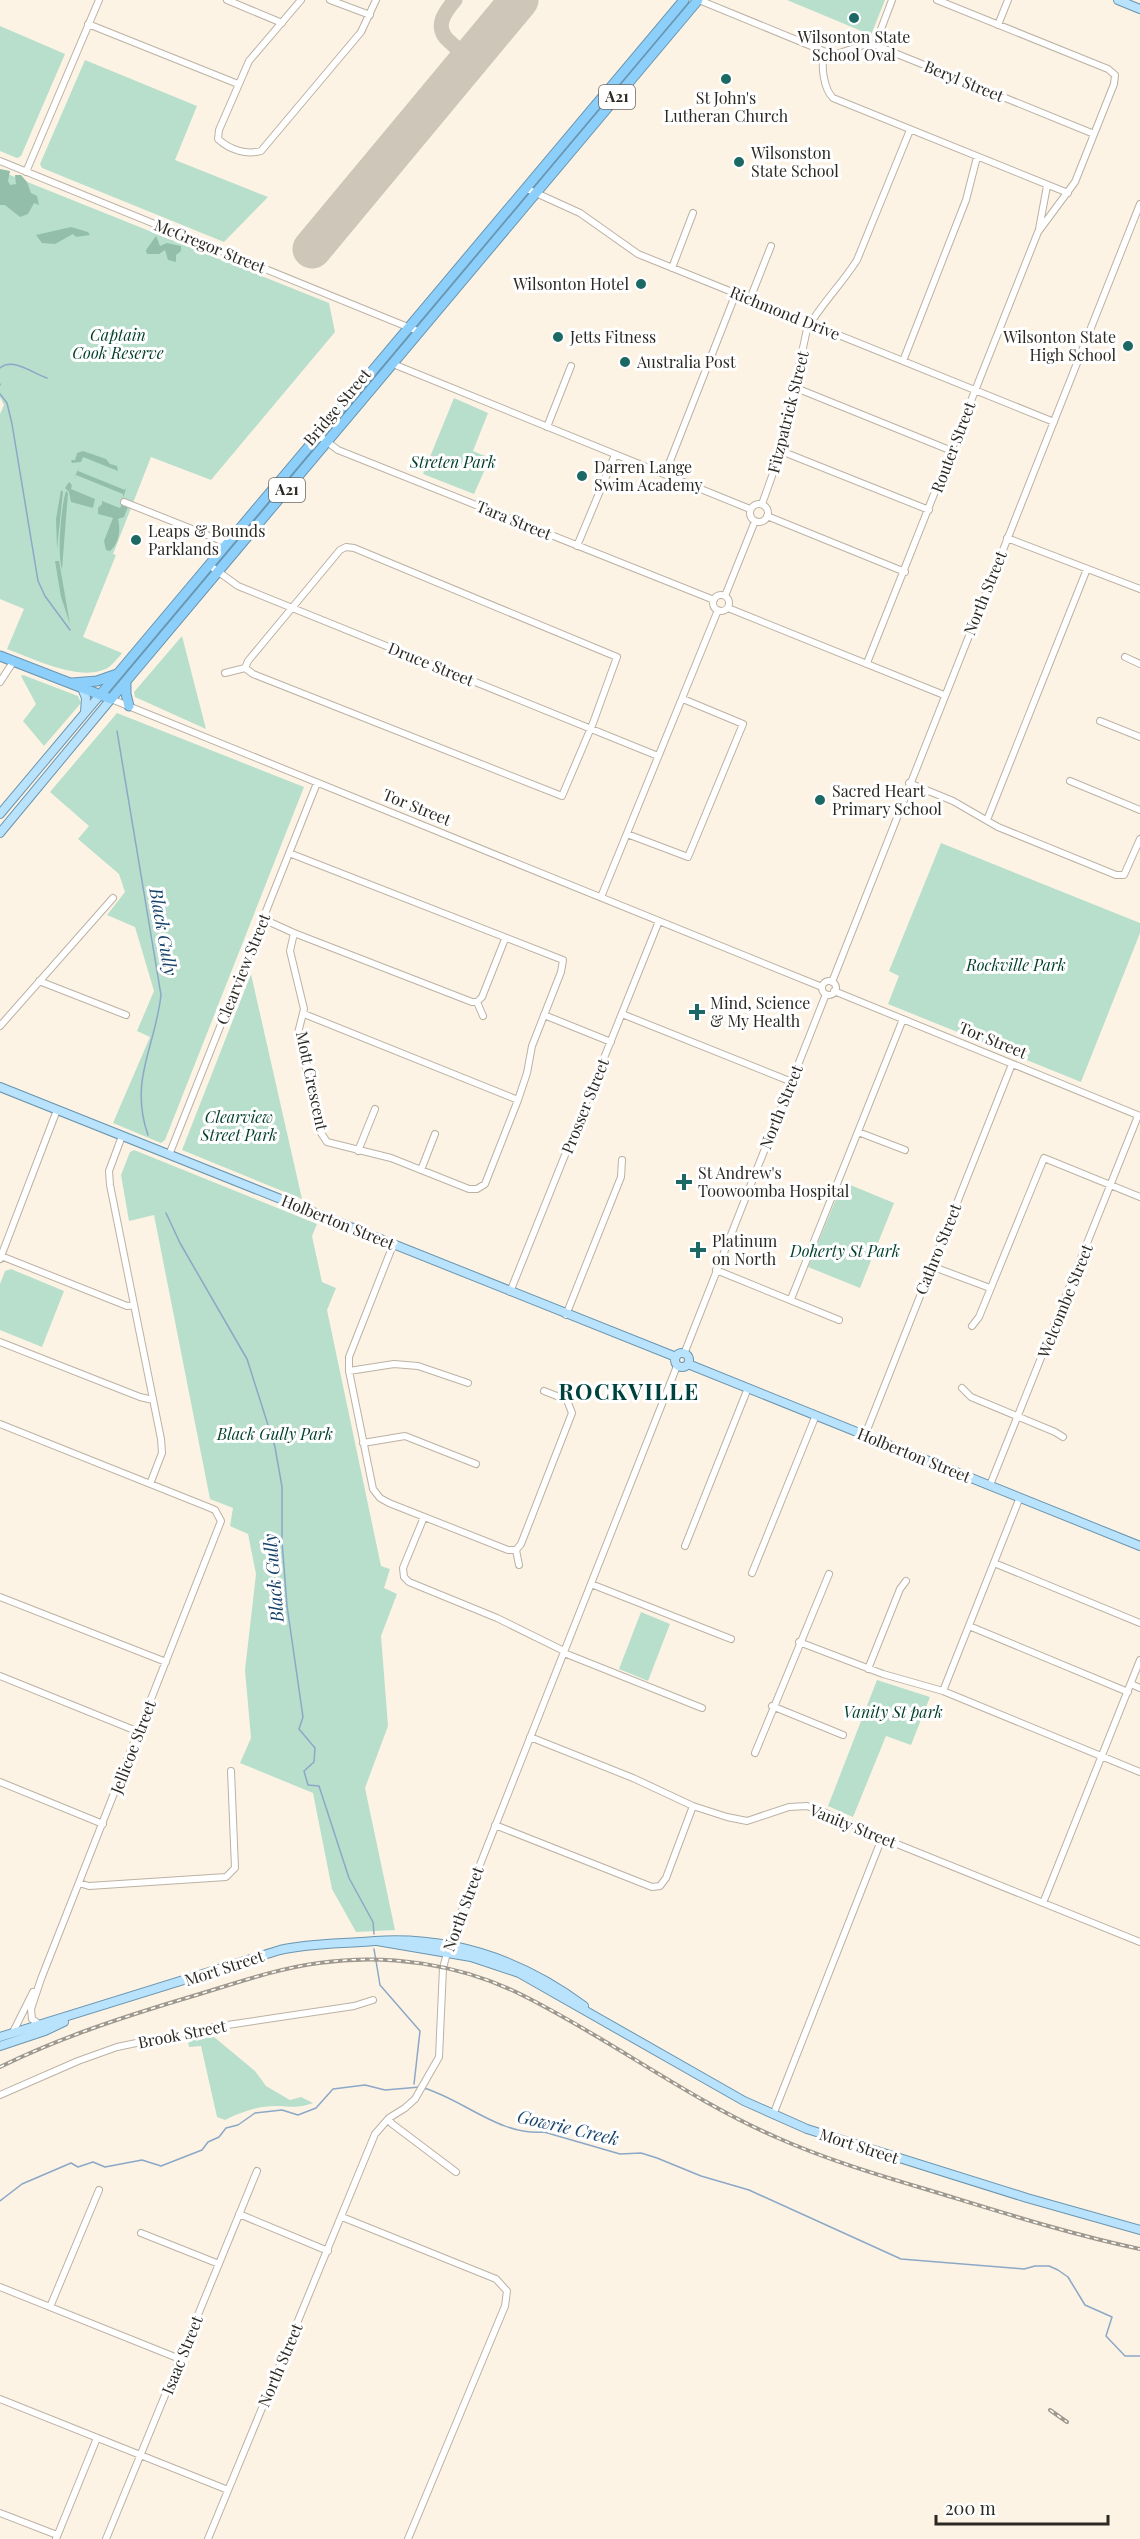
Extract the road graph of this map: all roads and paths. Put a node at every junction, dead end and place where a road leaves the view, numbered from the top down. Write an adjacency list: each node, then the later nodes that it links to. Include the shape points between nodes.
1 (98, 0): 15 (street)
2 (227, 0): 14 (street)
3 (301, 0): 14 (street)
4 (330, 0): 13 (street)
5 (376, 0): 13 (street)
6 (684, 0): 26 (highway, Bridge Street / A21)
7 (698, 0): 18 (street); 27 (highway, Bridge Street / A21)
8 (892, 0): 17 (street)
9 (937, 0): 16 (street)
10 (1008, 0): 16 (street)
11 (1118, 0): 12 (main road)
12 (1140, 8)
13 (370, 15): 19 (street, via 361,32 261,151 248,154 218,139)
14 (282, 23): 19 (street, via 249,61)
15 (88, 24): 19 (street); 24 (street)
16 (999, 25): 21 (street, Router Street, via 1115,75)
17 (875, 45): 18 (street, via 833,55); 21 (street, Beryl Street)
18 (825, 53): 20 (street, via 826,83 833,98)
19 (238, 84)
20 (910, 130): 22 (street); 36 (street, Fitzpatrick Street, via 857,260)
21 (1094, 134): 28 (street, Router Street)
22 (977, 156): 25 (street); 39 (street, via 966,200)
23 (0, 161): 24 (street, McGregor Street)
24 (26, 172): 37 (street, McGregor Street)
25 (1047, 186): 28 (street); 31 (street, Router Street)
26 (525, 188): 27 (street, Richmond Drive); 37 (highway, Bridge Street / A21)
27 (536, 193): 33 (street, Richmond Drive, via 580,213 632,251); 38 (highway, Bridge Street / A21)
28 (1068, 193): 31 (street, Router Street)
29 (1140, 204): 44 (street, North Street)
30 (693, 213): 33 (street)
31 (1038, 232): 43 (street, Router Street)
32 (771, 246): 35 (street)
33 (672, 268): 34 (street, Richmond Drive)
34 (736, 293): 35 (street, Richmond Drive); 51 (street)
35 (750, 299): 36 (street, Richmond Drive)
36 (810, 324): 39 (street, Richmond Drive); 42 (street, Fitzpatrick Street)
37 (408, 327): 38 (street, McGregor Street); 46 (highway, Bridge Street / A21)
38 (420, 332): 40 (highway, Bridge Street / A21)
39 (903, 361): 43 (street, Richmond Drive)
40 (393, 364): 45 (street); 47 (highway, Bridge Street / A21)
41 (571, 366): 45 (street)
42 (796, 388): 48 (street, Fitzpatrick Street); 49 (street)
43 (975, 390): 44 (street, Richmond Drive); 49 (street, Router Street)
44 (1054, 422): 58 (street, North Street)
45 (547, 427): 50 (street)
46 (318, 435): 47 (street, Tara Street); 59 (highway, Bridge Street / A21)
47 (327, 442): 60 (street, Tara Street, via 338,450); 64 (highway, Bridge Street / A21)
48 (781, 451): 53 (street, Fitzpatrick Street); 55 (street)
49 (952, 451): 55 (street, Router Street)
50 (615, 454): 51 (street); 60 (street)
51 (665, 474): 54 (street)
52 (124, 502): 59 (street)
53 (762, 504): 54 (street); 56 (street)
54 (750, 509): 57 (street)
55 (929, 510): 63 (street, Router Street)
56 (767, 516): 57 (street); 63 (street)
57 (755, 521): 66 (street)
58 (1006, 538): 62 (street); 84 (street, North Street)
59 (227, 543): 61 (highway, Bridge Street / A21)
60 (577, 546): 67 (street, Tara Street)
61 (209, 565): 64 (street, Druce Street); 77 (highway, Bridge Street / A21)
62 (1087, 569): 65 (street); 98 (street)
63 (904, 572): 74 (street, Router Street)
64 (218, 573): 68 (street, Druce Street, via 238,586); 80 (highway, Bridge Street / A21)
65 (1140, 589)
66 (725, 596): 67 (street); 69 (street)
67 (714, 600): 70 (street)
68 (292, 608): 76 (street); 90 (street, Druce Street); 90 (street, via 340,550 346,547 364,552 617,657)
69 (728, 608): 70 (street); 74 (street)
70 (718, 610): 86 (street)
71 (0, 656): 73 (highway, Tor Street)
72 (1125, 657): 75 (street)
73 (13, 662): 79 (street); 81 (highway, Tor Street)
74 (867, 663): 84 (street)
75 (1140, 664)
76 (245, 668): 78 (street); 90 (street, via 274,683 562,796)
77 (118, 673): 81 (highway, via 97,681); 83 (highway, Bridge Street)
78 (225, 673)
79 (0, 682)
80 (126, 682): 85 (highway, Bridge Street / A21); 87 (highway)
81 (70, 683): 82 (highway, Tor Street)
82 (82, 688): 83 (highway, Tor Street); 88 (main road)
83 (100, 695): 85 (highway, Tor Street); 88 (main road, Bridge Street)
84 (944, 695): 95 (street, North Street)
85 (111, 699): 87 (street, Tor Street); 99 (main road, Bridge Street)
86 (683, 699): 92 (street); 100 (street, via 743,724 688,857)
87 (129, 706): 94 (street, Tor Street)
88 (85, 712): 97 (main road, Bridge Street)
89 (1101, 721): 91 (street)
90 (591, 728): 92 (street, Druce Street)
91 (1140, 737)
92 (658, 756): 100 (street)
93 (1070, 781): 96 (street)
94 (317, 783): 102 (street, Clearview Street); 103 (street, Tor Street)
95 (909, 783): 98 (street); 110 (street, North Street)
96 (1140, 810)
97 (0, 814)
98 (987, 820): 101 (street, via 1116,875 1124,875)
99 (0, 833)
100 (627, 834): 103 (street)
101 (1140, 839)
102 (289, 853): 105 (street, Clearview Street); 108 (street)
103 (601, 897): 106 (street, Tor Street)
104 (113, 898): 109 (street)
105 (263, 919): 107 (street); 135 (street, Clearview Street)
106 (659, 921): 111 (street, Tor Street); 116 (street, Prosser Street)
107 (294, 933): 114 (street); 115 (street, Mott Crescent, via 290,951)
108 (505, 939): 114 (street); 118 (street, via 563,960)
109 (39, 981): 117 (street); 121 (street)
110 (832, 982): 111 (street); 112 (street)
111 (822, 987): 113 (street)
112 (834, 991): 113 (street); 120 (street, Tor Street)
113 (826, 994): 124 (street, North Street)
114 (477, 1002): 119 (street)
115 (303, 1014): 126 (street); 134 (street, Mott Crescent, via 298,1033 321,1133 327,1142)
116 (622, 1014): 122 (street, Prosser Street); 124 (street)
117 (126, 1015)
118 (544, 1015): 122 (street); 126 (street)
119 (483, 1016)
120 (903, 1019): 123 (street, Tor Street); 130 (street)
121 (0, 1026)
122 (610, 1042): 145 (street, Prosser Street)
123 (1012, 1064): 129 (street, Tor Street); 142 (street, Cathro Street)
124 (792, 1082): 143 (street, North Street)
125 (0, 1087): 128 (main road, Holberton Street)
126 (518, 1100): 137 (street, Mott Crescent, via 485,1184 469,1190)
127 (375, 1109): 134 (street)
128 (57, 1110): 132 (main road, Holberton Street); 141 (street)
129 (1139, 1116): 138 (street, Welcombe Street)
130 (858, 1132): 133 (street); 146 (street)
131 (435, 1134): 137 (street)
132 (122, 1136): 135 (main road, Holberton Street); 147 (street, via 110,1171 110,1185)
133 (905, 1150)
134 (358, 1151): 137 (street, Mott Crescent)
135 (169, 1155): 140 (main road, Holberton Street)
136 (622, 1160): 148 (street, via 621,1177)
137 (421, 1170)
138 (1111, 1185): 139 (street); 144 (street, via 1044,1158); 160 (street, Welcombe Street)
139 (1140, 1197)
140 (393, 1245): 145 (main road, Holberton Street); 153 (street, via 349,1357)
141 (1, 1257): 147 (street, via 127,1306)
142 (931, 1266): 144 (street); 162 (street, Cathro Street)
143 (716, 1269): 146 (street); 152 (street, North Street)
144 (990, 1288): 150 (street)
145 (510, 1292): 148 (main road, Holberton Street)
146 (791, 1299): 149 (street)
147 (134, 1305): 158 (street)
148 (566, 1315): 152 (main road, Holberton Street)
149 (839, 1320)
150 (972, 1326)
151 (0, 1342): 158 (street)
152 (679, 1359): 155 (main road, Holberton Street, via 688,1357 688,1364); 178 (street, North Street)
153 (349, 1371): 154 (street, via 394,1364 418,1366); 164 (street)
154 (468, 1383)
155 (748, 1388): 159 (main road, Holberton Street); 170 (street)
156 (962, 1388): 160 (street, via 971,1397)
157 (544, 1391): 172 (street, via 567,1400 572,1413)
158 (153, 1400): 166 (street, via 162,1453)
159 (816, 1414): 162 (main road, Holberton Street); 175 (street)
160 (1018, 1416): 163 (street); 167 (street, Welcombe Street)
161 (0, 1424): 166 (street)
162 (865, 1435): 167 (main road, Holberton Street)
163 (1063, 1437)
164 (363, 1443): 165 (street, via 405,1436); 169 (street, via 373,1489 380,1498)
165 (476, 1464)
166 (150, 1484): 186 (street, Jellicoe Street, via 219,1515 220,1527)
167 (990, 1485): 168 (main road, Holberton Street)
168 (1020, 1497): 171 (main road, Holberton Street); 173 (street)
169 (424, 1517): 172 (street, via 508,1551); 184 (street, via 403,1568 409,1582 497,1618)
170 (685, 1546)
171 (1140, 1546)
172 (516, 1550): 174 (street)
173 (994, 1563): 180 (street); 181 (street)
174 (519, 1565)
175 (752, 1572)
176 (829, 1574): 183 (street)
177 (906, 1581): 187 (street)
178 (591, 1584): 182 (street); 184 (street, North Street)
179 (0, 1597): 186 (street)
180 (1140, 1623)
181 (969, 1626): 191 (street); 192 (street)
182 (730, 1639)
183 (799, 1642): 187 (street); 193 (street)
184 (564, 1652): 194 (street); 197 (street, North Street)
185 (1140, 1660): 189 (street)
186 (166, 1662): 195 (street, Jellicoe Street)
187 (868, 1669): 191 (street)
188 (0, 1676): 195 (street)
189 (1131, 1684): 190 (street); 192 (street)
190 (1140, 1688)
191 (943, 1691): 199 (street)
192 (1128, 1692): 199 (street)
193 (772, 1707): 196 (street); 198 (street)
194 (702, 1708)
195 (139, 1732): 204 (street, Jellicoe Street)
196 (843, 1735)
197 (530, 1737): 203 (street, Vanity Street); 205 (street, North Street)
198 (755, 1753)
199 (1101, 1756): 201 (street); 208 (street)
200 (231, 1771): 207 (street, via 235,1868 232,1874 89,1886)
201 (1140, 1772)
202 (0, 1782): 204 (street)
203 (693, 1806): 205 (street, via 666,1878 660,1886 652,1887); 206 (street, Vanity Street, via 747,1821 789,1807 807,1806)
204 (103, 1824): 207 (street, Jellicoe Street)
205 (495, 1825): 210 (street, North Street)
206 (882, 1838): 208 (street, Vanity Street); 219 (street)
207 (80, 1883): 211 (street, Jellicoe Street)
208 (1043, 1903): 209 (street, Vanity Street)
209 (1140, 1942)
210 (447, 1949): 213 (main road, Mort Street, via 377,1941 318,1943 280,1950); 219 (main road, Mort Street, via 489,1955 526,1969 596,2016); 220 (street, North Street, via 440,2001 440,2051 418,2095)
211 (41, 1979): 214 (street, Jellicoe Street, via 31,2009 32,2019); 215 (street, Jellicoe Street)
212 (373, 2000): 218 (street, Brook Street, via 214,2026 117,2047)
213 (75, 2015): 214 (main road, Mort Street); 217 (main road, Mort Street, via 45,2031)
214 (40, 2025): 215 (main road, Mort Street)
215 (13, 2032): 216 (main road, Mort Street)
216 (0, 2037)
217 (0, 2046)
218 (0, 2095)
219 (772, 2115): 226 (main road, Mort Street, via 844,2142)
220 (389, 2118): 222 (street); 225 (street, North Street, via 375,2134)
221 (257, 2171): 224 (street, Isaac Street)
222 (456, 2172)
223 (99, 2190): 231 (street)
224 (239, 2214): 228 (street); 229 (street, Isaac Street)
225 (342, 2217): 228 (street, North Street); 241 (street, via 496,2278 507,2291 505,2306)
226 (1140, 2230)
227 (141, 2233): 229 (street)
228 (328, 2251): 236 (street, North Street)
229 (219, 2264): 232 (street, Isaac Street)
230 (0, 2287): 231 (street)
231 (50, 2307): 232 (street)
232 (180, 2359): 235 (street, Isaac Street)
233 (0, 2399): 234 (street)
234 (98, 2438): 235 (street); 238 (street)
235 (140, 2456): 236 (street); 239 (street, Isaac Street)
236 (228, 2490): 240 (street, North Street)
237 (0, 2512): 238 (street)
238 (57, 2537)
239 (106, 2539)
240 (208, 2539)
241 (408, 2539)

